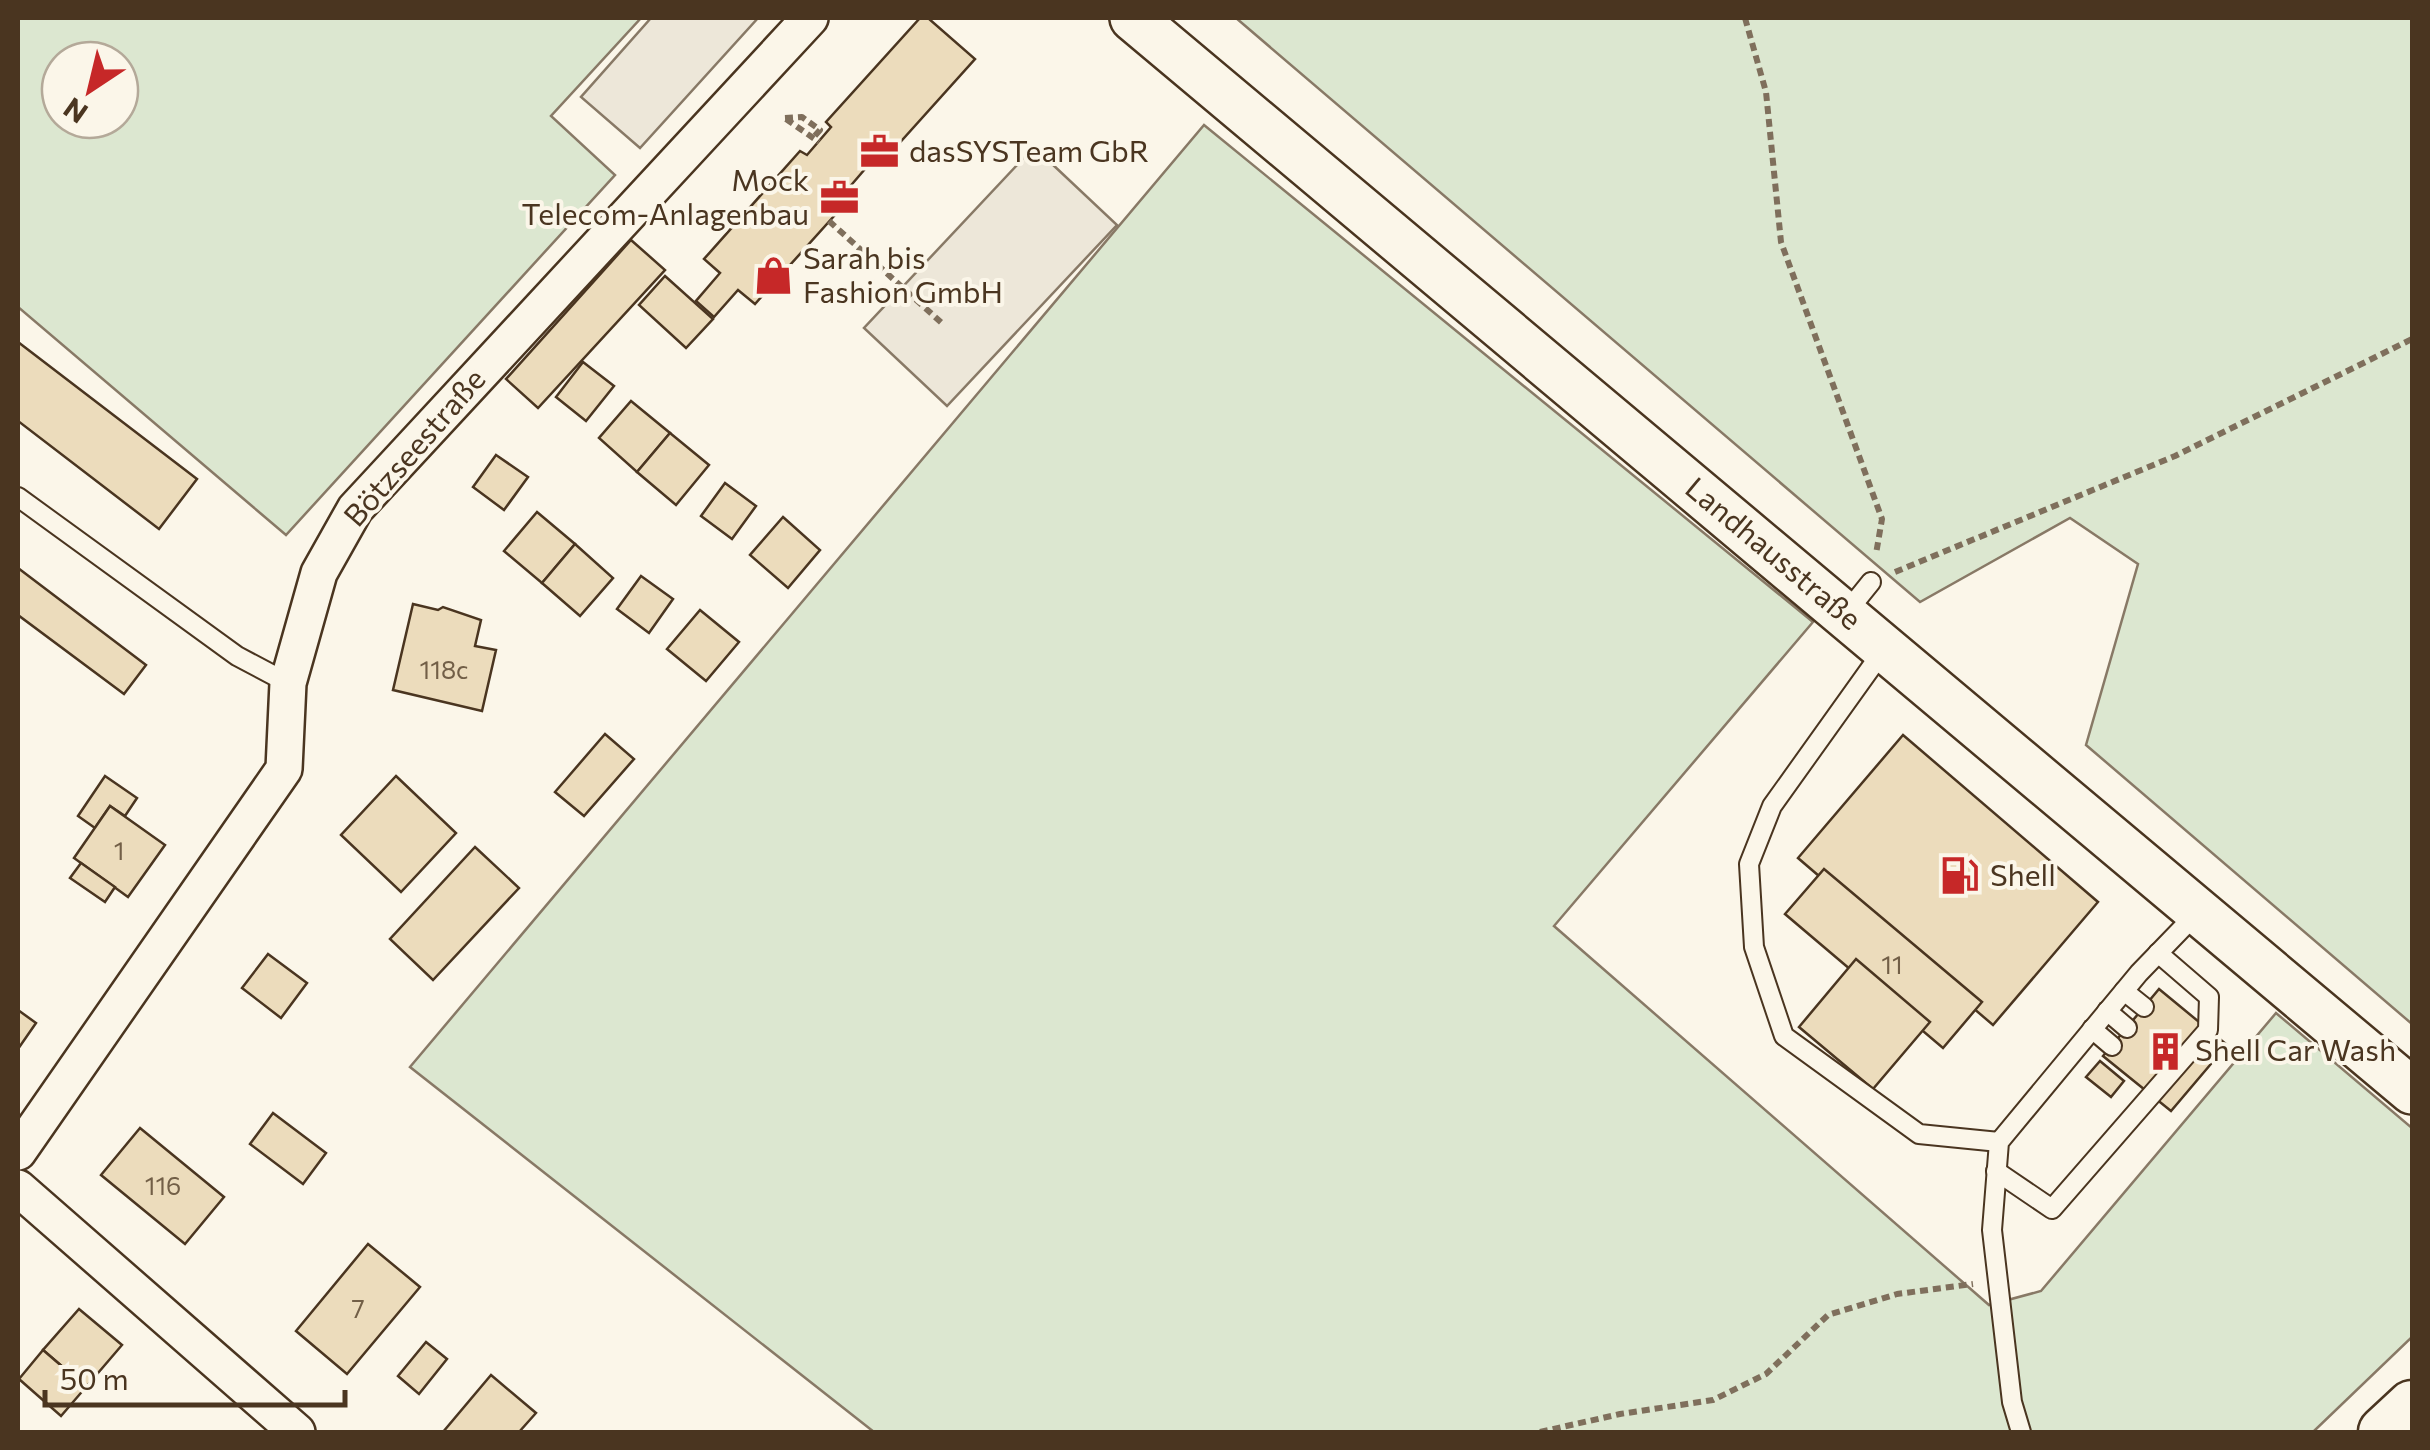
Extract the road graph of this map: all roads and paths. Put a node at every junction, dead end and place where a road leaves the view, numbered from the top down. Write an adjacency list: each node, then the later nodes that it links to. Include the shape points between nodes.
1 (810, 18): 11 (street, Bötzseestraße, via 355,509 319,574)
2 (1133, 18): 9 (street, Landhausstraße)
3 (1746, 18): 9 (path, via 1766,92 1781,242 1882,519)
4 (816, 140): 4 (path, via 820,130 802,117 785,118)
5 (829, 221): 6 (path)
6 (944, 325)
7 (2412, 339): 9 (path, via 2175,456)
8 (18, 497): 11 (lane, via 237,656)
9 (1858, 598): 10 (street, Landhausstraße)
10 (1885, 648): 12 (street, Landhausstraße); 21 (lane, via 1772,806 1749,864 1754,947 1784,1036 1919,1134)
11 (288, 683): 22 (street, Bötzseestraße, via 284,770)
12 (2197, 913): 13 (lane); 20 (street, Landhausstraße)
13 (2158, 954): 14 (lane); 23 (lane, via 2210,996 2208,1030 2052,1209)
14 (2124, 990): 15 (lane); 16 (lane)
15 (2144, 1008)
16 (2107, 1011): 17 (lane); 18 (lane)
17 (2127, 1028)
18 (2092, 1029): 19 (lane); 21 (lane)
19 (2112, 1046)
20 (2412, 1092)
21 (1999, 1142): 23 (lane)
22 (18, 1152)
23 (1996, 1171): 25 (lane, via 1992,1230)
24 (18, 1188): 27 (street)
25 (1998, 1280): 28 (path, via 1898,1294 1828,1316 1766,1374 1713,1400); 29 (lane)
26 (2412, 1406): 30 (main road)
27 (297, 1432)
28 (1540, 1432)
29 (2021, 1432)
30 (2384, 1432)

